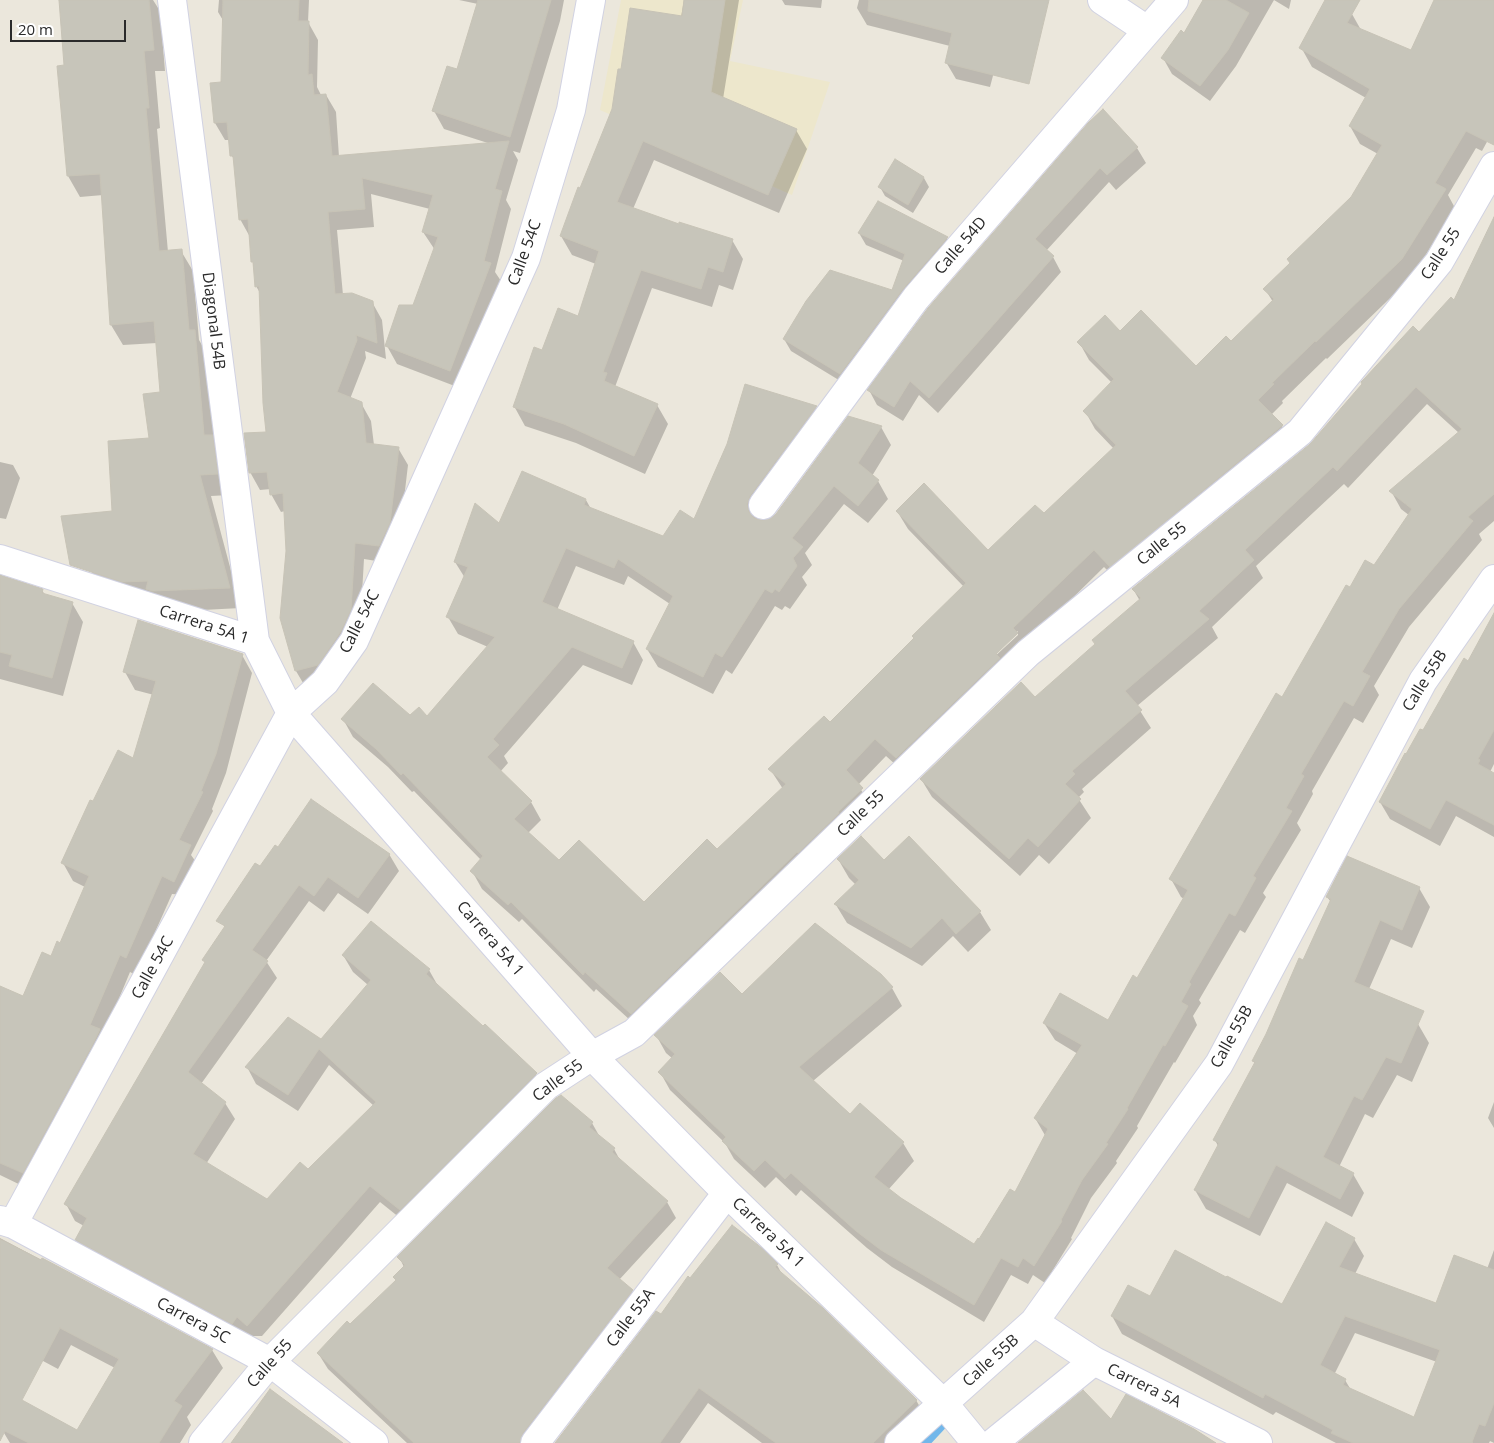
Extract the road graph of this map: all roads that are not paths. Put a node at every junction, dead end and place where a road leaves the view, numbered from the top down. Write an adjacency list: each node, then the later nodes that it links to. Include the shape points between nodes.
1 (172, 0): 10 (street, Diagonal 54B)
2 (591, 0): 11 (street, Calle 54C, via 571,110 526,258 354,641 325,682)
3 (1102, 0): 5 (street)
4 (1174, 0): 5 (street, Calle 54D)
5 (1147, 30): 7 (street, Calle 54D, via 916,298)
6 (1494, 166): 12 (street, Calle 55, via 1439,262 1300,432 1028,653 634,1032)
7 (763, 505)
8 (0, 559): 10 (street, Carrera 5A 1)
9 (1494, 579): 15 (street, Calle 55B, via 1423,681 1218,1064)
10 (255, 641): 11 (street, Carrera 5A 1)
11 (291, 713): 12 (street, Carrera 5A 1); 14 (street, Calle 54C)
12 (592, 1056): 13 (street, Carrera 5A 1); 17 (street, Calle 55, via 546,1086)
13 (727, 1193): 18 (street, Carrera 5A 1); 21 (street, Calle 55A)
14 (6, 1222): 17 (street, Carrera 5C)
15 (1034, 1322): 16 (street, Carrera 5A); 18 (street, Calle 55B)
16 (1094, 1361): 24 (street); 25 (street, Carrera 5A)
17 (270, 1362): 19 (street, Calle 55); 20 (street, Carrera 5C)
18 (944, 1404): 22 (street, Calle 55B); 23 (street, Carrera 5A 1)
19 (203, 1443)
20 (374, 1443)
21 (535, 1443)
22 (899, 1443)
23 (976, 1443)
24 (993, 1443)
25 (1258, 1443)

